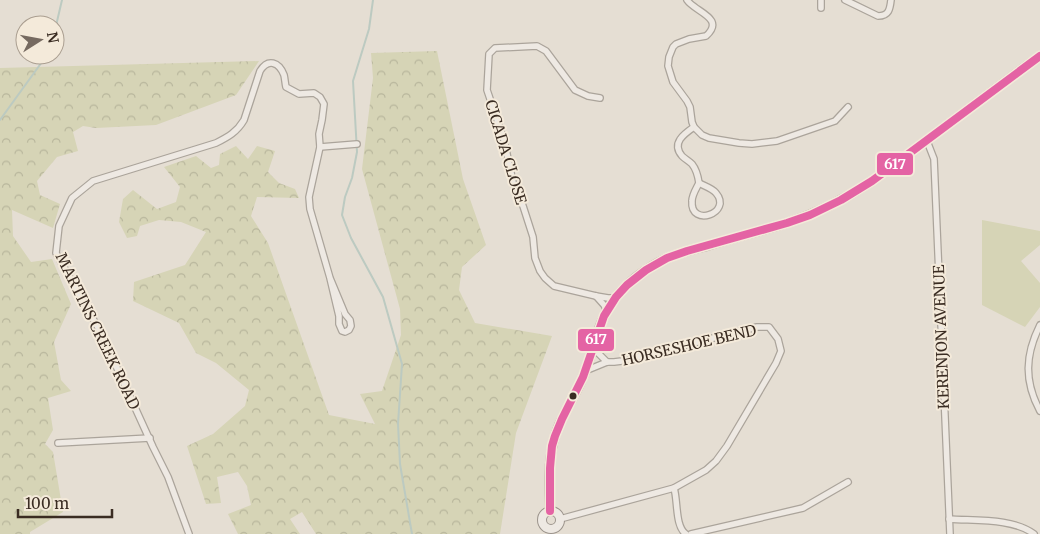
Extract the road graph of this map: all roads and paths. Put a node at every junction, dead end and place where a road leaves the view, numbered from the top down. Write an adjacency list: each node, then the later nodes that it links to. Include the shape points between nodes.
1 (687, 0): 9 (street, via 709,16 712,24 706,36 676,44 668,57 669,73 688,101)
2 (821, 0): 5 (street)
3 (845, 0): 4 (street, via 882,16 888,13)
4 (891, 0)
5 (821, 8)
6 (1040, 56): 10 (main road)
7 (600, 98): 15 (street, CICADA CLOSE, via 575,90 546,51 537,46 495,48 489,54 487,90 504,140 514,187 533,237 540,271 554,286)
8 (848, 107): 9 (street, via 835,121 765,143 709,138)
9 (694, 127): 13 (street, via 678,140 678,150 692,164)
10 (927, 141): 16 (main road, via 872,182 820,211 666,258 644,271); 29 (street, KERENJON AVENUE, via 934,159)
11 (357, 144): 12 (street)
12 (320, 147): 14 (street, MARTINS CREEK ROAD, via 309,198); 23 (street, MARTINS CREEK ROAD, via 324,104 320,97 314,93 299,94 286,87 277,65 266,64 260,71 244,120 228,138 93,182 72,198 59,226 56,253 101,333)
13 (699, 183): 13 (street, via 718,198 718,209 713,214 700,215 692,207 692,197)
14 (330, 278): 14 (street, MARTINS CREEK ROAD, via 350,320 351,326 345,332 339,324)
15 (596, 296): 16 (street); 17 (street)
16 (615, 298): 17 (main road)
17 (607, 310): 19 (main road)
18 (1040, 325): 22 (street, via 1031,346 1028,365 1029,382)
19 (593, 346): 20 (street, HORSESHOE BEND); 21 (main road)
20 (607, 362): 21 (street); 26 (street, HORSESHOE BEND, via 757,327 769,327 778,339 781,351 776,364 716,461)
21 (585, 371): 27 (main road, via 558,426 553,444 549,468)
22 (1040, 411)
23 (150, 438): 24 (street); 33 (street)
24 (58, 443)
25 (848, 482): 31 (street, via 803,508)
26 (674, 488): 28 (street, HORSESHOE BEND); 32 (street, via 678,522)
27 (550, 511): 28 (main road, via 557,513); 30 (main road, via 544,514 542,521)
28 (560, 519): 30 (main road)
29 (949, 519): 35 (street, KERENJON AVENUE); 36 (street, via 1010,523)
30 (554, 531)
31 (717, 531): 34 (street)
32 (684, 533)
33 (189, 534)
34 (691, 534)
35 (950, 534)
36 (1034, 534)

